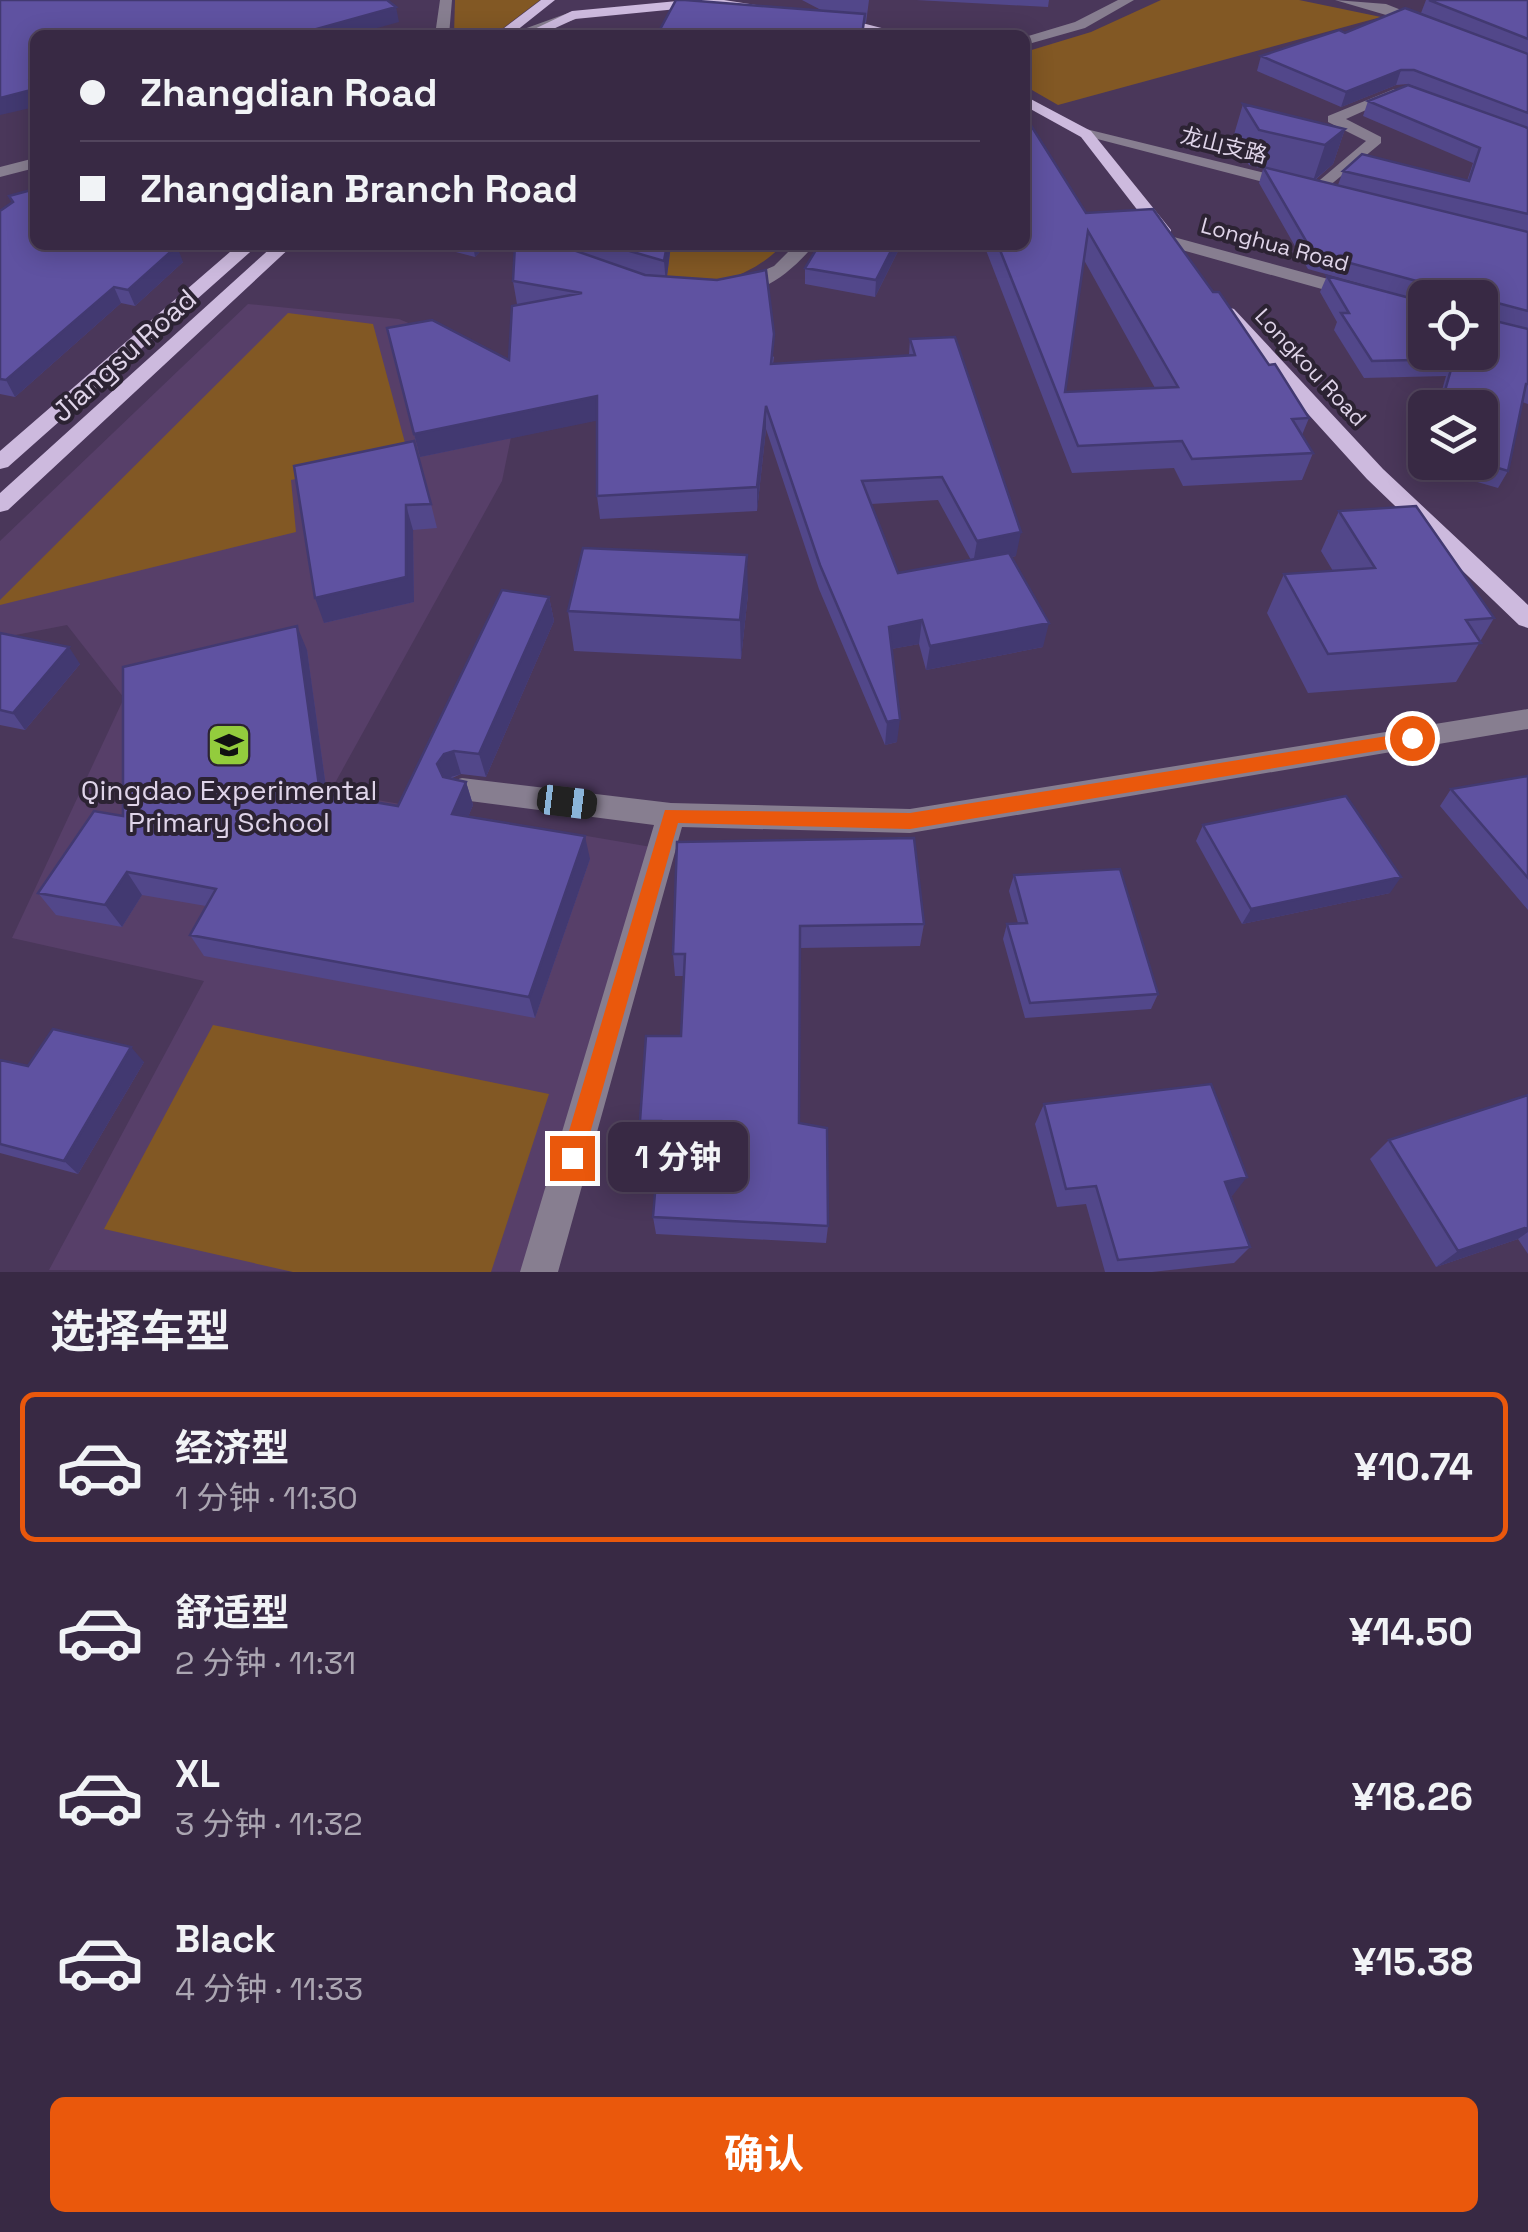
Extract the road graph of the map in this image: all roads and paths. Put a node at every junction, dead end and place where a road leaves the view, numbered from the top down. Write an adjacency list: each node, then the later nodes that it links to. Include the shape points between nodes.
1 (446, 0): 9 (street)
2 (550, 0): 7 (main road, via 553,9); 10 (main road)
3 (1128, 0): 14 (street, via 1080,25)
4 (1341, 0): 8 (street)
5 (710, 1): 6 (main road); 7 (main road)
6 (757, 3): 13 (main road)
7 (572, 15): 11 (street); 12 (main road)
8 (1440, 28)
9 (443, 30)
10 (509, 30)
11 (528, 30)
12 (540, 30)
13 (871, 30)
14 (1030, 40)
15 (1418, 96): 20 (street, via 1402,90 1333,119 1376,140)
16 (1030, 103): 17 (main road)
17 (1086, 134): 20 (street, 龙山支路); 22 (main road)
18 (30, 164): 19 (street)
19 (0, 172)
20 (1317, 191): 21 (street, 龙山支路)
21 (1336, 196)
22 (1170, 242): 26 (main road); 29 (street, Longhua Road)
23 (243, 250): 30 (main road, Jiangsu Road)
24 (279, 250): 31 (main road, Jiangsu Road)
25 (799, 250): 27 (street, via 780,270)
26 (1191, 268)
27 (724, 290)
28 (1211, 293): 32 (main road, Longkou Road, via 1375,474)
29 (1370, 296)
30 (0, 462)
31 (0, 505)
32 (1528, 620)
33 (1528, 720): 35 (street, via 910,821)
34 (462, 789): 35 (street)
35 (671, 815): 36 (street)
36 (539, 1272)

